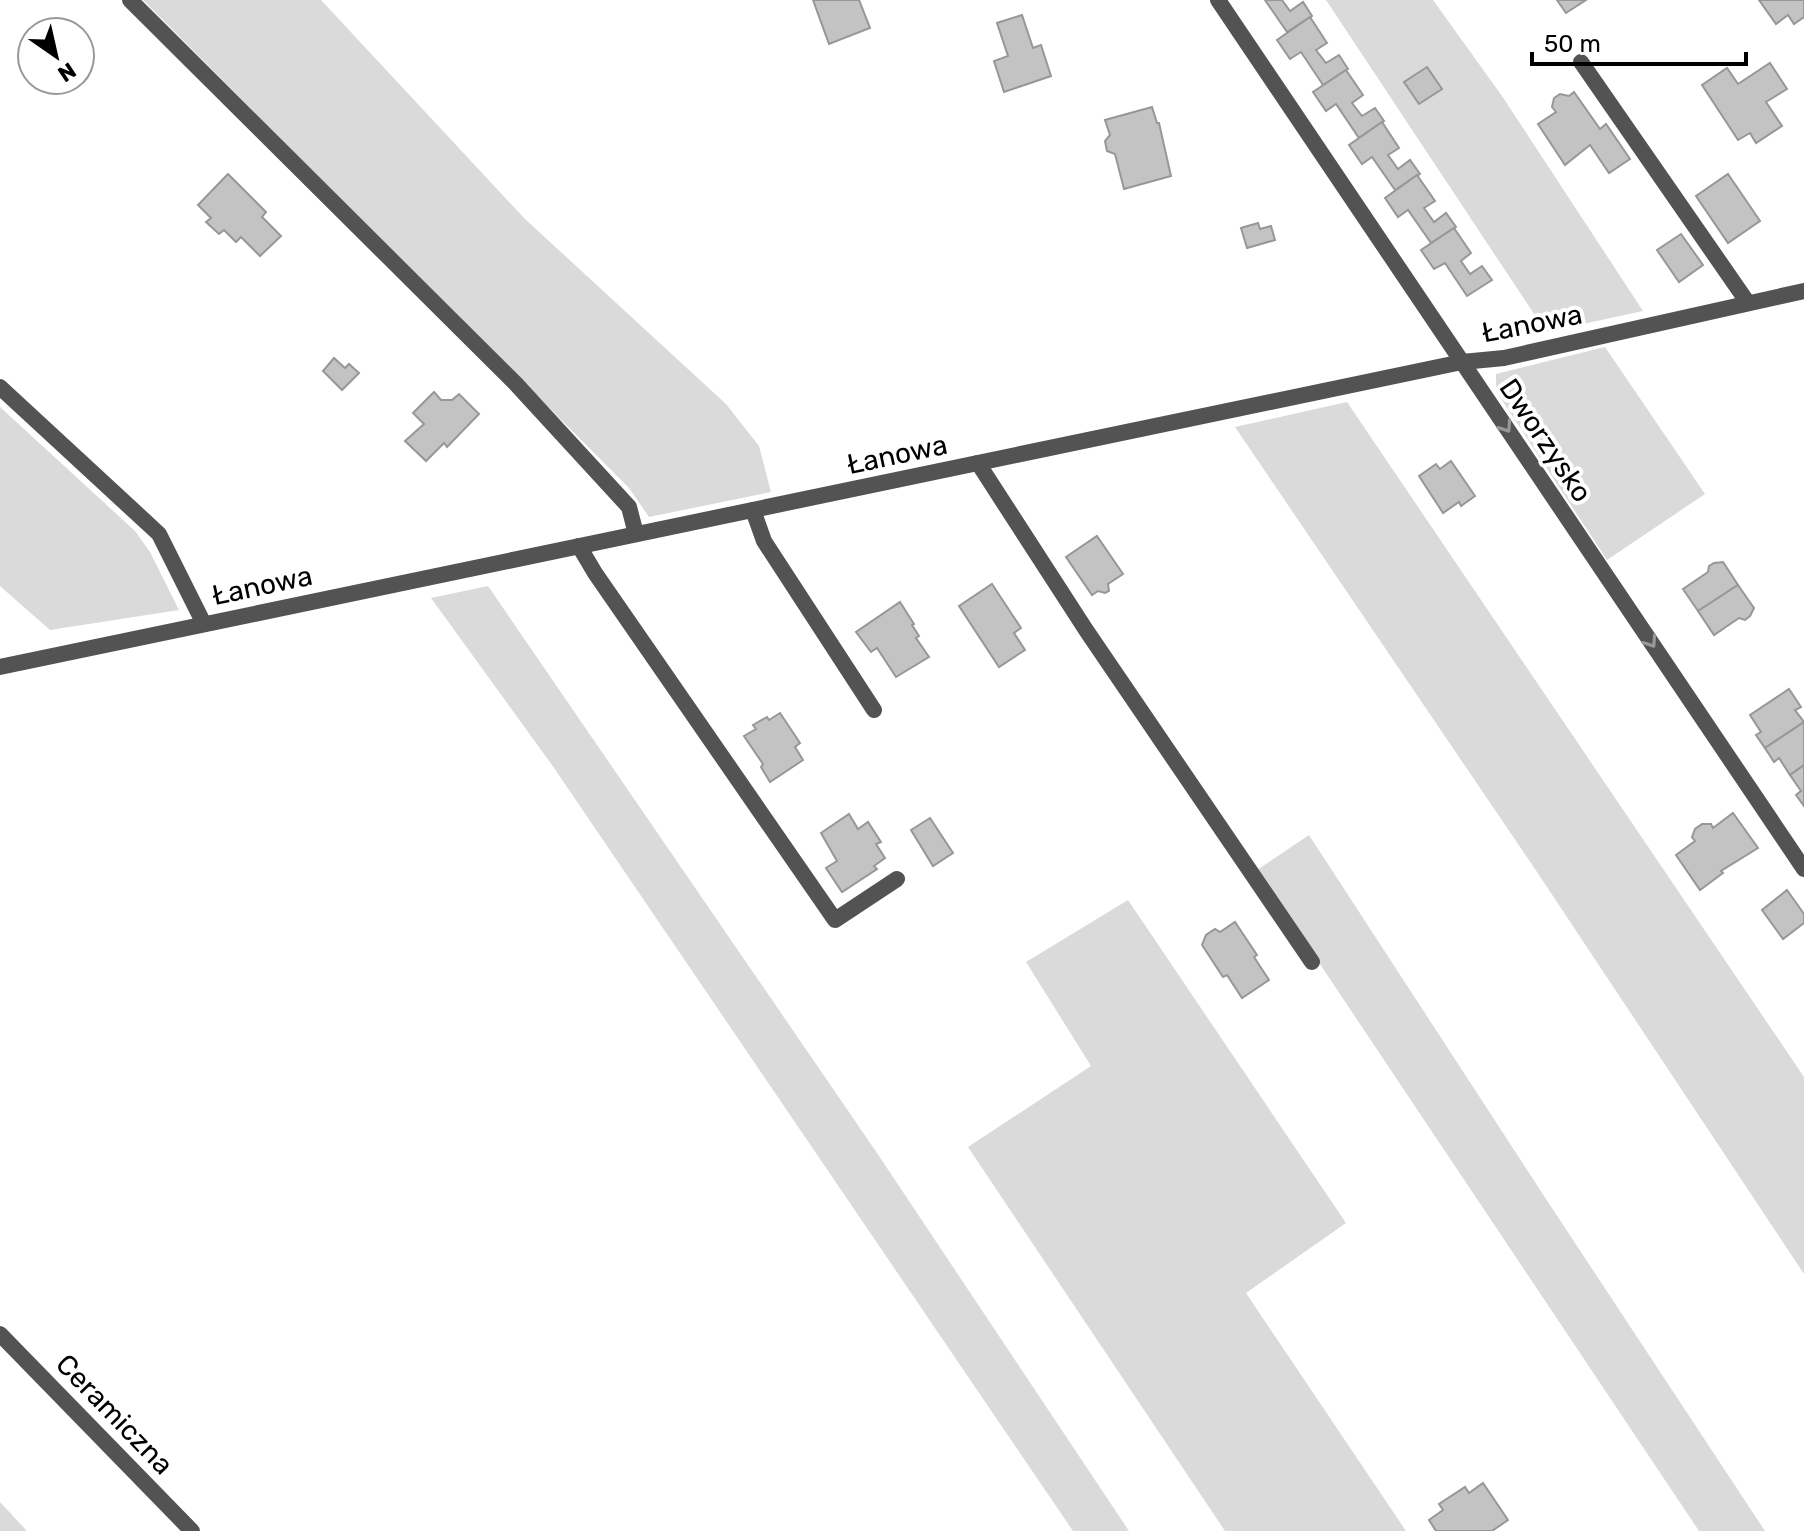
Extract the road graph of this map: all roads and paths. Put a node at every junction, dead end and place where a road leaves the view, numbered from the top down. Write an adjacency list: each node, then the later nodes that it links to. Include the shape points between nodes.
1 (130, 0): 10 (street, via 516,384 629,507)
2 (1218, 0): 6 (street, Dworzysko)
3 (1581, 62): 5 (street)
4 (1804, 291): 5 (street, Łanowa)
5 (1748, 303): 6 (street, Łanowa, via 1504,358)
6 (1462, 362): 8 (street, Łanowa); 15 (street, Dworzysko, one-way to 15)
7 (0, 387): 12 (street, via 159,534)
8 (978, 463): 9 (street, Łanowa); 17 (street)
9 (753, 510): 10 (street, Łanowa); 14 (street, via 764,541)
10 (636, 534): 11 (street, Łanowa)
11 (579, 546): 12 (street, Łanowa); 16 (street, via 835,920)
12 (204, 624): 13 (street, Łanowa)
13 (0, 667)
14 (874, 710)
15 (1804, 869)
16 (897, 879)
17 (1312, 962)
18 (0, 1334): 19 (street, Ceramiczna)
19 (192, 1531)

